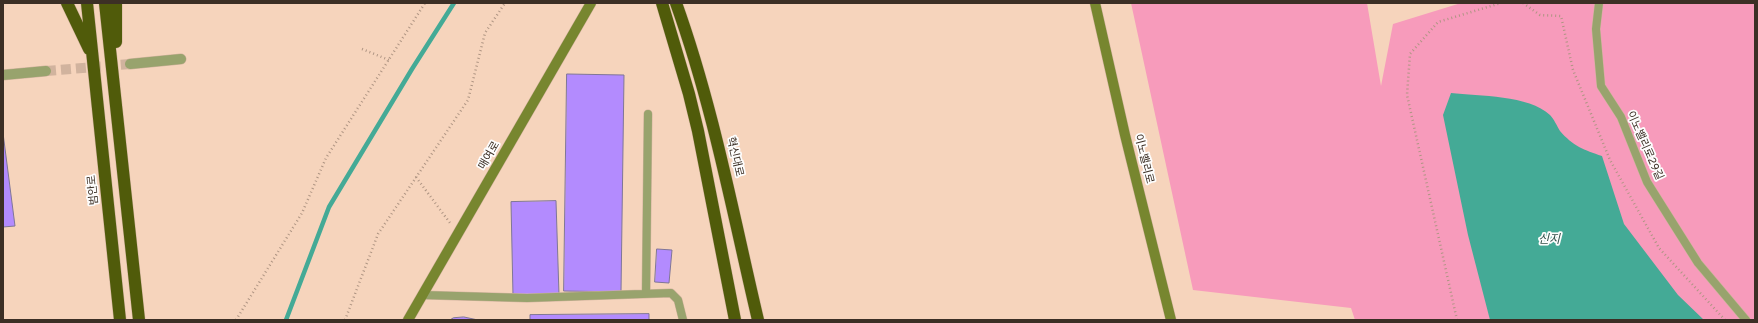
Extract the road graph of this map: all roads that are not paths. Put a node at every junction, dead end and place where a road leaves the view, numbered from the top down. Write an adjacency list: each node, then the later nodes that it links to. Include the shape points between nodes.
1 (67, 3): 10 (highway)
2 (87, 3): 10 (highway, 범안로)
3 (105, 3): 15 (highway)
4 (116, 3): 15 (highway)
5 (591, 3): 18 (street, 매여로)
6 (662, 3): 23 (highway, via 698,131)
7 (676, 3): 24 (highway, 혁신대로, via 717,142)
8 (1095, 3): 25 (street, 이노밸리로)
9 (1599, 3): 26 (lane, 이노밸리로29길, via 1596,29 1601,86 1621,118 1647,182 1698,263)
10 (93, 58): 19 (highway, 범안로)
11 (181, 59): 12 (street)
12 (130, 64)
13 (46, 71): 14 (street)
14 (3, 75)
15 (116, 103): 20 (highway)
16 (648, 114): 17 (lane)
17 (646, 294): 18 (lane, via 527,298); 22 (lane, via 671,293 676,296)
18 (422, 295): 21 (street, 매여로)
19 (120, 320)
20 (138, 320)
21 (408, 320)
22 (683, 320)
23 (735, 320)
24 (758, 320)
25 (1171, 320)
26 (1746, 320)

